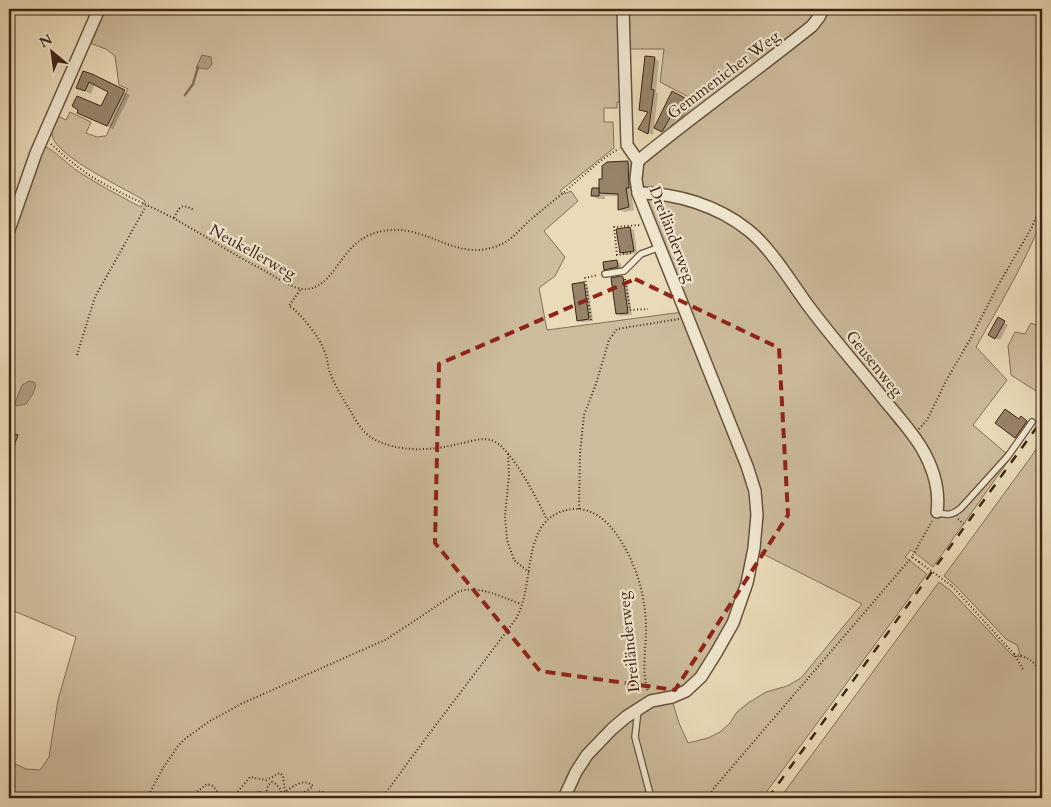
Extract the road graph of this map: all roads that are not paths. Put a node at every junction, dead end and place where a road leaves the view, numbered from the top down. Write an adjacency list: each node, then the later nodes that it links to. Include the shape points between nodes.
1 (99, 9): 6 (street, via 36,153)
2 (623, 9): 4 (street, via 627,145)
3 (822, 9): 4 (street, Gemmenicher Weg, via 812,26)
4 (638, 161): 5 (street, Dreiländerweg)
5 (638, 193): 7 (street, Dreiländerweg); 10 (street, Geusenweg, via 676,197 704,205 735,221 759,240 921,448 934,474)
6 (9, 230)
7 (660, 247): 8 (lane, via 641,254 624,271); 11 (street, Dreiländerweg, via 747,466 755,492 757,515 747,583 733,623 716,653 686,691 651,701)
8 (605, 274)
9 (1032, 422): 10 (lane, via 1008,456 961,508 952,514)
10 (937, 512)
11 (638, 709): 12 (street, via 612,729 587,755); 13 (lane, via 635,737)
12 (564, 798)
13 (651, 798)

